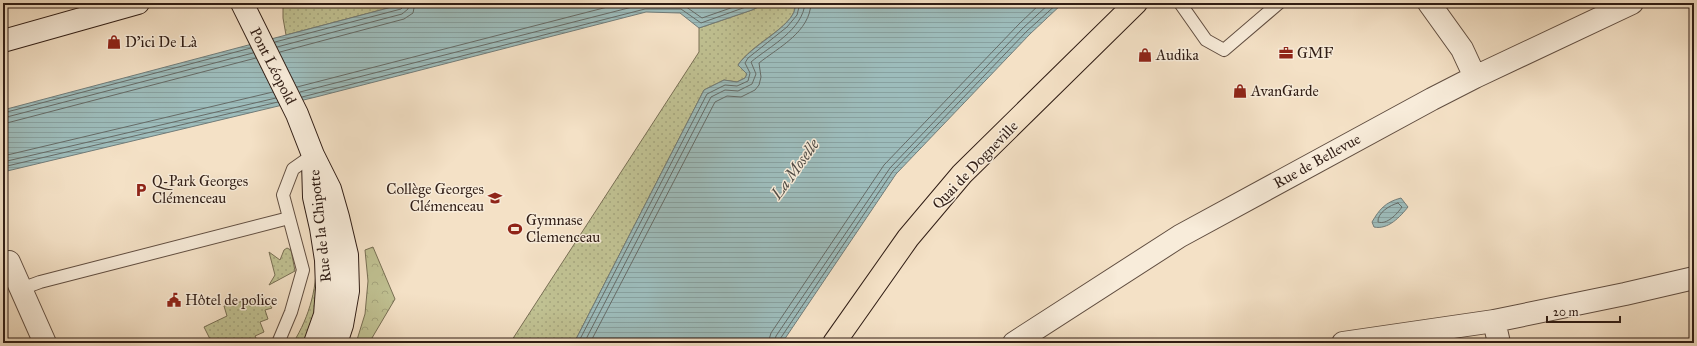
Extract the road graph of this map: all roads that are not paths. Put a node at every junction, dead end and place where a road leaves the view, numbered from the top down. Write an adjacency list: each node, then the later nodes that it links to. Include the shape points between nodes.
1 (138, 3): 8 (street)
2 (1136, 3): 21 (main road, Quai de Dogneville, via 962,174 908,238)
3 (1180, 3): 4 (lane, via 1206,40 1224,50)
4 (1279, 3)
5 (1429, 3): 9 (street, via 1462,49)
6 (1632, 3): 9 (street, Rue de Bellevue)
7 (246, 11): 10 (street, Pont Léopold)
8 (3, 41)
9 (1475, 77): 22 (street, Rue de Bellevue, via 1180,236)
10 (297, 114): 11 (street, Rue de la Chipotte)
11 (313, 155): 12 (lane, via 293,169 283,195); 19 (street, Rue de la Chipotte, via 314,197 322,228 327,288 325,315); 20 (street, Rue de la Chipotte, via 330,189 347,255 348,291)
12 (290, 218): 15 (lane); 18 (lane, via 304,270 292,312)
13 (6, 263): 15 (street)
14 (1694, 278): 16 (street)
15 (21, 289): 17 (street)
16 (1494, 321): 23 (street); 24 (street)
17 (45, 343)
18 (278, 343)
19 (315, 343)
20 (336, 343)
21 (834, 343)
22 (1014, 343)
23 (1343, 343)
24 (1499, 343)

